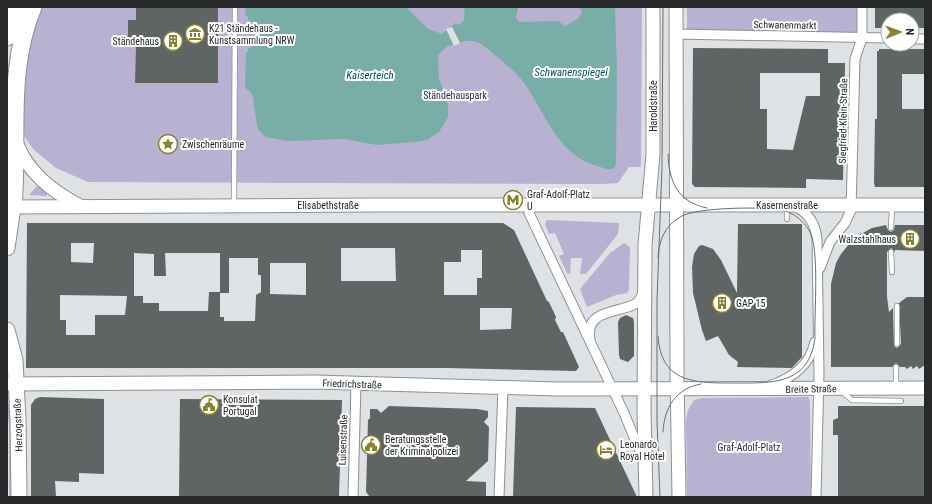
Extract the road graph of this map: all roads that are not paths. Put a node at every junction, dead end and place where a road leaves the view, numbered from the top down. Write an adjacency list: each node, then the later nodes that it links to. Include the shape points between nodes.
1 (18, 7): 8 (highway)
2 (33, 7): 11 (highway, via 25,26 15,79)
3 (236, 7): 18 (lane)
4 (653, 7): 13 (main road, Haroldstraße, via 653,154)
5 (676, 7): 7 (main road)
6 (862, 7): 9 (street)
7 (676, 34): 9 (street, Schwanenmarkt); 14 (main road)
8 (7, 38)
9 (862, 38): 10 (street, Schwanenmarkt); 16 (street, Siegfried-Klein-Straße, via 855,59)
10 (880, 38)
11 (14, 135): 20 (highway); 21 (main road, via 20,152 36,175 63,197)
12 (530, 205): 13 (main road, Elisabethstraße); 18 (main road, Elisabethstraße); 32 (street, via 529,213)
13 (648, 205): 14 (main road, Kasernenstraße); 28 (main road)
14 (676, 205): 15 (main road, Kasernenstraße); 43 (main road)
15 (789, 205): 16 (main road, Kasernenstraße); 22 (lane); 27 (street, via 808,214 816,228)
16 (852, 205): 17 (main road, Kasernenstraße); 27 (street, via 848,219 827,248)
17 (892, 205): 19 (main road, Kasernenstraße); 23 (lane)
18 (234, 206): 21 (main road, Elisabethstraße)
19 (925, 206)
20 (10, 207): 21 (main road, Elisabethstraße); 24 (main road)
21 (82, 207)
22 (787, 219)
23 (891, 228)
24 (7, 248)
25 (891, 252): 26 (lane)
26 (892, 272)
27 (818, 285): 30 (street)
28 (645, 290): 32 (street, via 635,304 597,318 590,330); 39 (main road)
29 (897, 306): 33 (lane)
30 (818, 329): 45 (street, via 812,352 802,368 788,379); 46 (street)
31 (7, 330): 35 (main road, Herzogstraße, via 14,353)
32 (590, 342): 38 (street)
33 (896, 344)
34 (896, 367): 41 (lane)
35 (11, 384): 36 (main road, Friedrichstraße); 49 (main road, Herzogstraße, via 18,421)
36 (356, 384): 37 (main road, Friedrichstraße); 50 (street, Luisenstraße)
37 (502, 387): 38 (main road, Friedrichstraße); 51 (street)
38 (612, 388): 39 (main road, Friedrichstraße); 48 (street)
39 (645, 388): 43 (main road, Friedrichstraße); 48 (main road)
40 (838, 388): 41 (main road, Breite Straße); 46 (main road, Breite Straße); 47 (lane, via 852,400)
41 (896, 388): 42 (main road, Breite Straße)
42 (925, 388)
43 (677, 389): 44 (main road, Friedrichstraße); 53 (main road)
44 (697, 389): 45 (main road, Breite Straße)
45 (758, 389): 46 (main road, Breite Straße)
46 (818, 389): 54 (street)
47 (901, 400)
48 (646, 474): 52 (main road)
49 (19, 497)
50 (353, 497)
51 (499, 497)
52 (646, 497)
53 (678, 497)
54 (816, 497)

